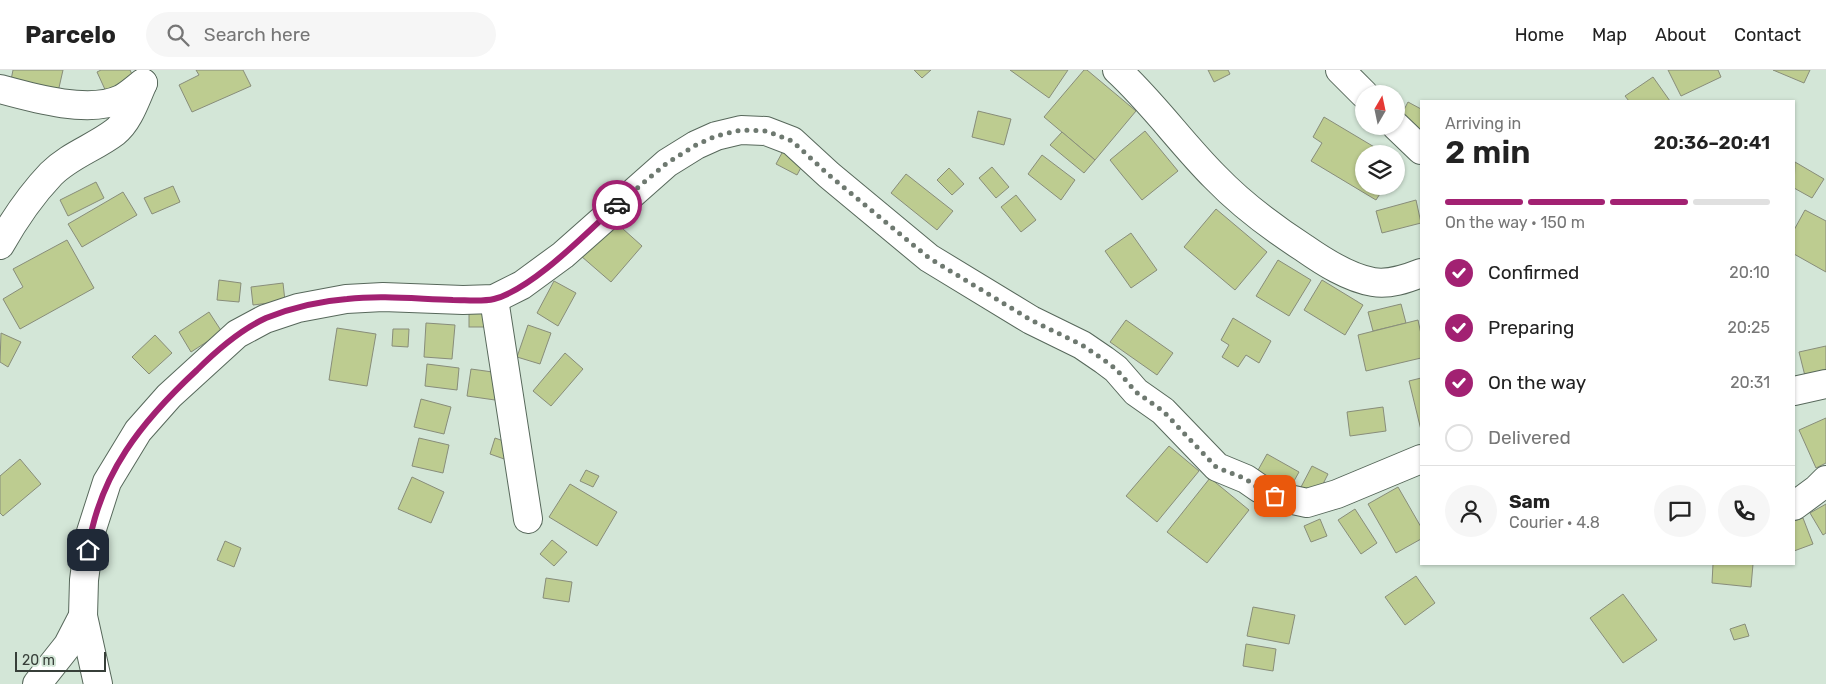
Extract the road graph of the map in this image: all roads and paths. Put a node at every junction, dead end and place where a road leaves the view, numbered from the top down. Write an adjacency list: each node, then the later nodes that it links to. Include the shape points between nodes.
1 (1117, 70): 9 (street, via 1237,199 1291,240 1338,268 1373,282 1392,282)
2 (1340, 70): 4 (street)
3 (149, 76): 5 (street, via 122,99 100,105 33,97); 8 (street, via 116,132 69,159 51,174 22,209)
4 (1355, 85)
5 (0, 89)
6 (1405, 135): 7 (street)
7 (1420, 149)
8 (0, 246)
9 (1420, 273)
10 (494, 298): 13 (street, via 522,286 563,255 667,163 696,145 741,130 766,131 792,141 915,248 946,270 1104,360 1136,392 1163,411 1216,467 1275,496 1307,503); 16 (street); 17 (street, via 346,299 298,308 265,319 237,334 169,396 138,431 107,482 90,535)
11 (1826, 384): 12 (street)
12 (1795, 391)
13 (1420, 459)
14 (1826, 480): 15 (street)
15 (1795, 505)
16 (528, 519)
17 (83, 616): 18 (street, via 68,645); 19 (street)
18 (37, 684)
19 (98, 684)

